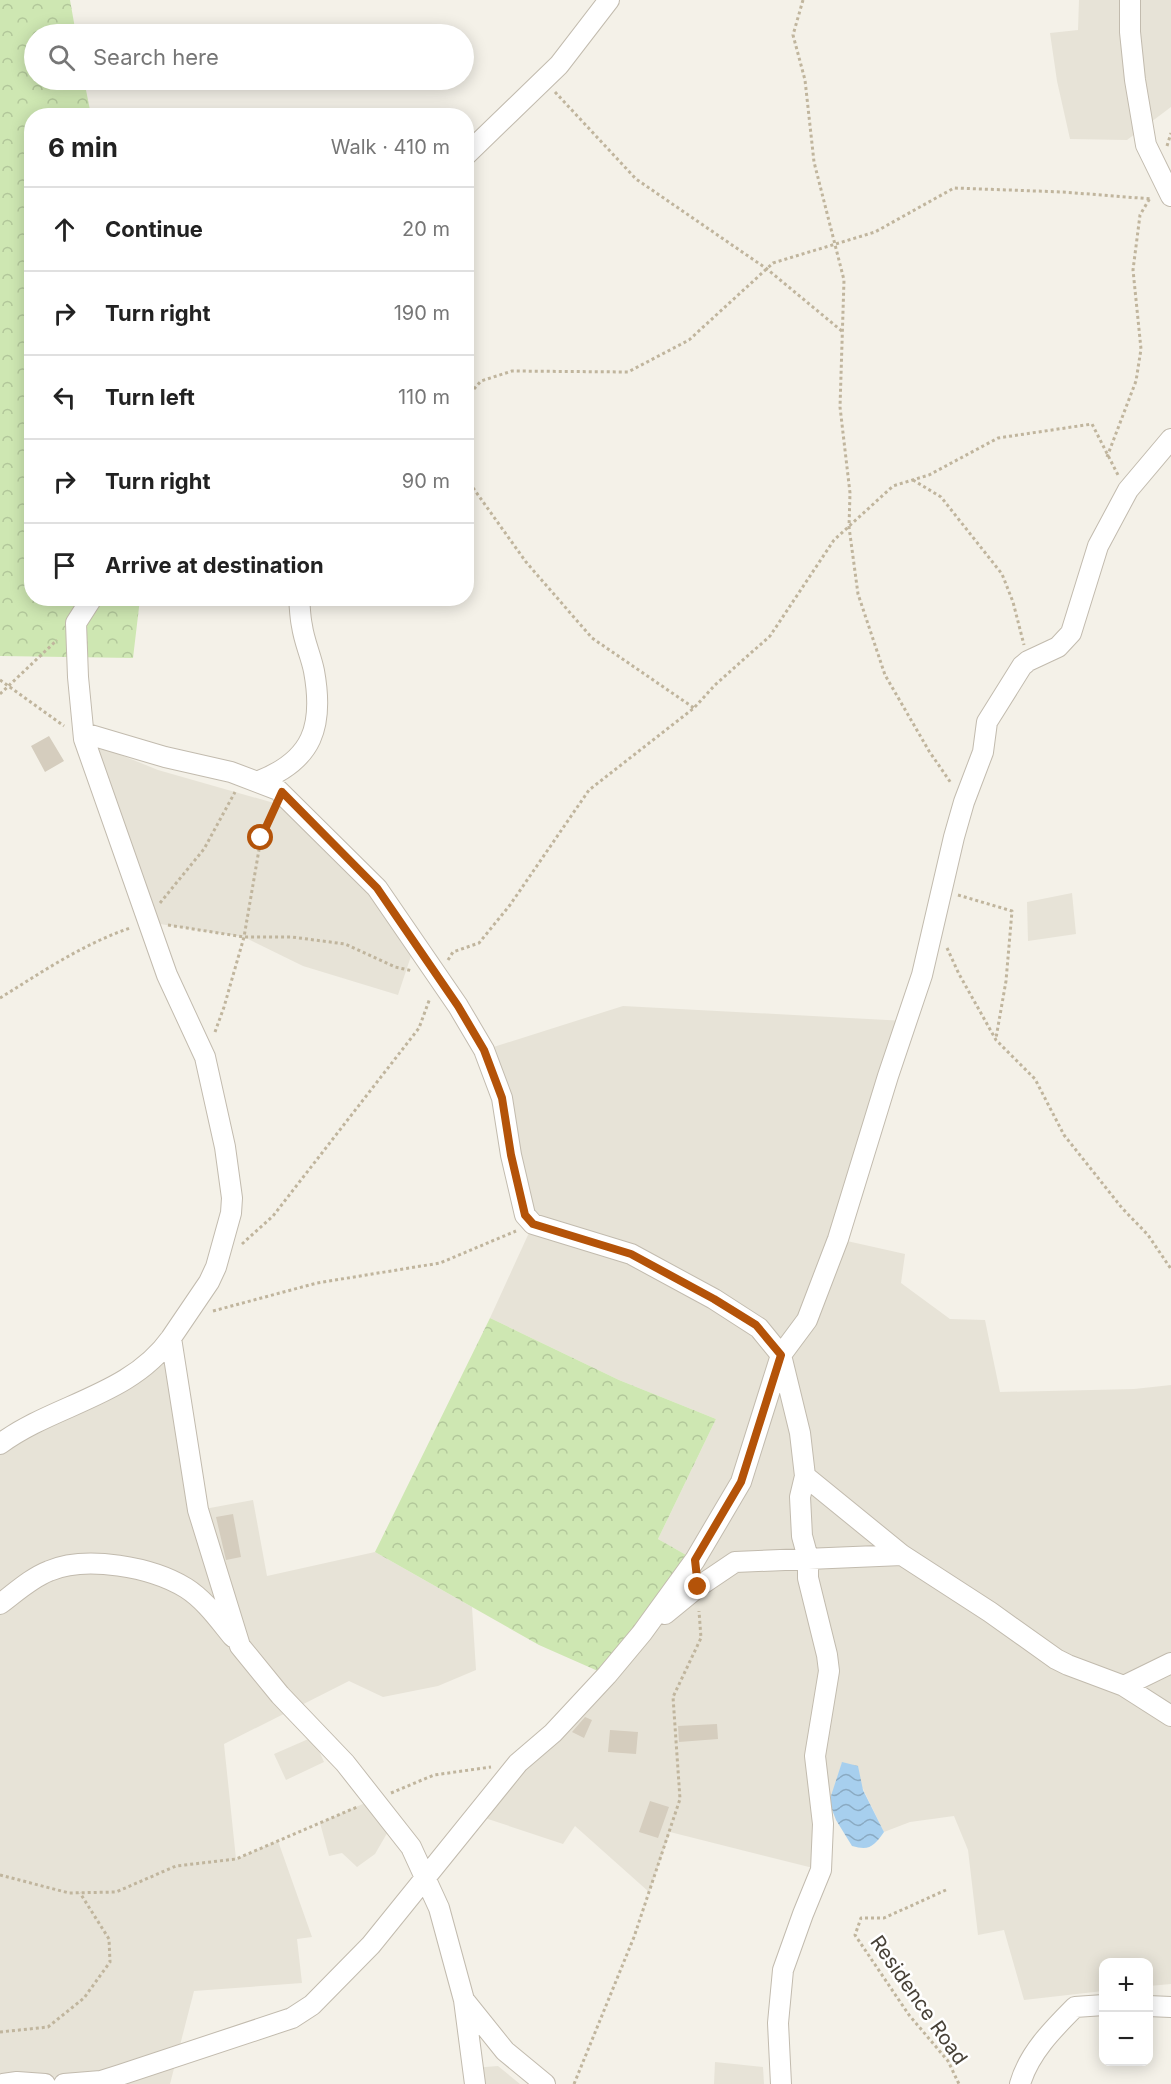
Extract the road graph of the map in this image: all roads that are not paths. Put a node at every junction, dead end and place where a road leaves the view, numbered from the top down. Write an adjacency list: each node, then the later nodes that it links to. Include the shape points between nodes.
1 (609, 0): 3 (street, via 559,65)
2 (1130, 0): 4 (street, via 1130,32 1144,134 1161,174)
3 (474, 147)
4 (1166, 198)
5 (1171, 439): 11 (street, via 1128,490 1098,546 1071,633 1058,647 1022,666 987,722 983,752 964,802 922,975 838,1239 807,1320)
6 (87, 606): 8 (street, via 76,623)
7 (300, 606): 9 (street, via 319,712 301,756)
8 (84, 733): 9 (street); 10 (street, via 147,922 205,1057 225,1147 231,1213 216,1267)
9 (259, 781): 11 (street, via 282,792 377,888 458,1006 484,1050 502,1098 525,1215 533,1224 631,1254 756,1325)
10 (171, 1338): 12 (street, via 160,1354 108,1390 16,1432); 18 (street, via 198,1510)
11 (781, 1355): 13 (street, via 800,1433); 17 (street, via 741,1482 695,1560)
12 (0, 1444)
13 (805, 1476): 14 (street); 15 (street, via 800,1497 802,1536)
14 (902, 1555): 15 (street); 20 (street, via 1056,1659)
15 (808, 1558): 17 (street, via 735,1562); 32 (street, via 808,1578 829,1671 815,1756 823,1824 821,1870 783,1970 778,2023)
16 (0, 1604): 18 (street, via 50,1570 113,1564 151,1573 187,1589)
17 (642, 1633): 22 (street, via 553,1733 518,1763)
18 (240, 1646): 22 (street, via 405,1837)
19 (1171, 1663): 20 (street)
20 (1124, 1686): 21 (street)
21 (1171, 1716)
22 (426, 1878): 23 (street, via 439,1908); 29 (street, via 370,1946 312,2005 292,2018 120,2075)
23 (464, 2000): 30 (street); 31 (street, via 505,2051)
24 (1099, 2005): 33 (street, via 1075,2007 1039,2047)
25 (1153, 2006): 26 (street)
26 (1171, 2007)
27 (3, 2084): 28 (street)
28 (45, 2084)
29 (64, 2084)
30 (475, 2084)
31 (545, 2084)
32 (781, 2084)
33 (1020, 2084)

